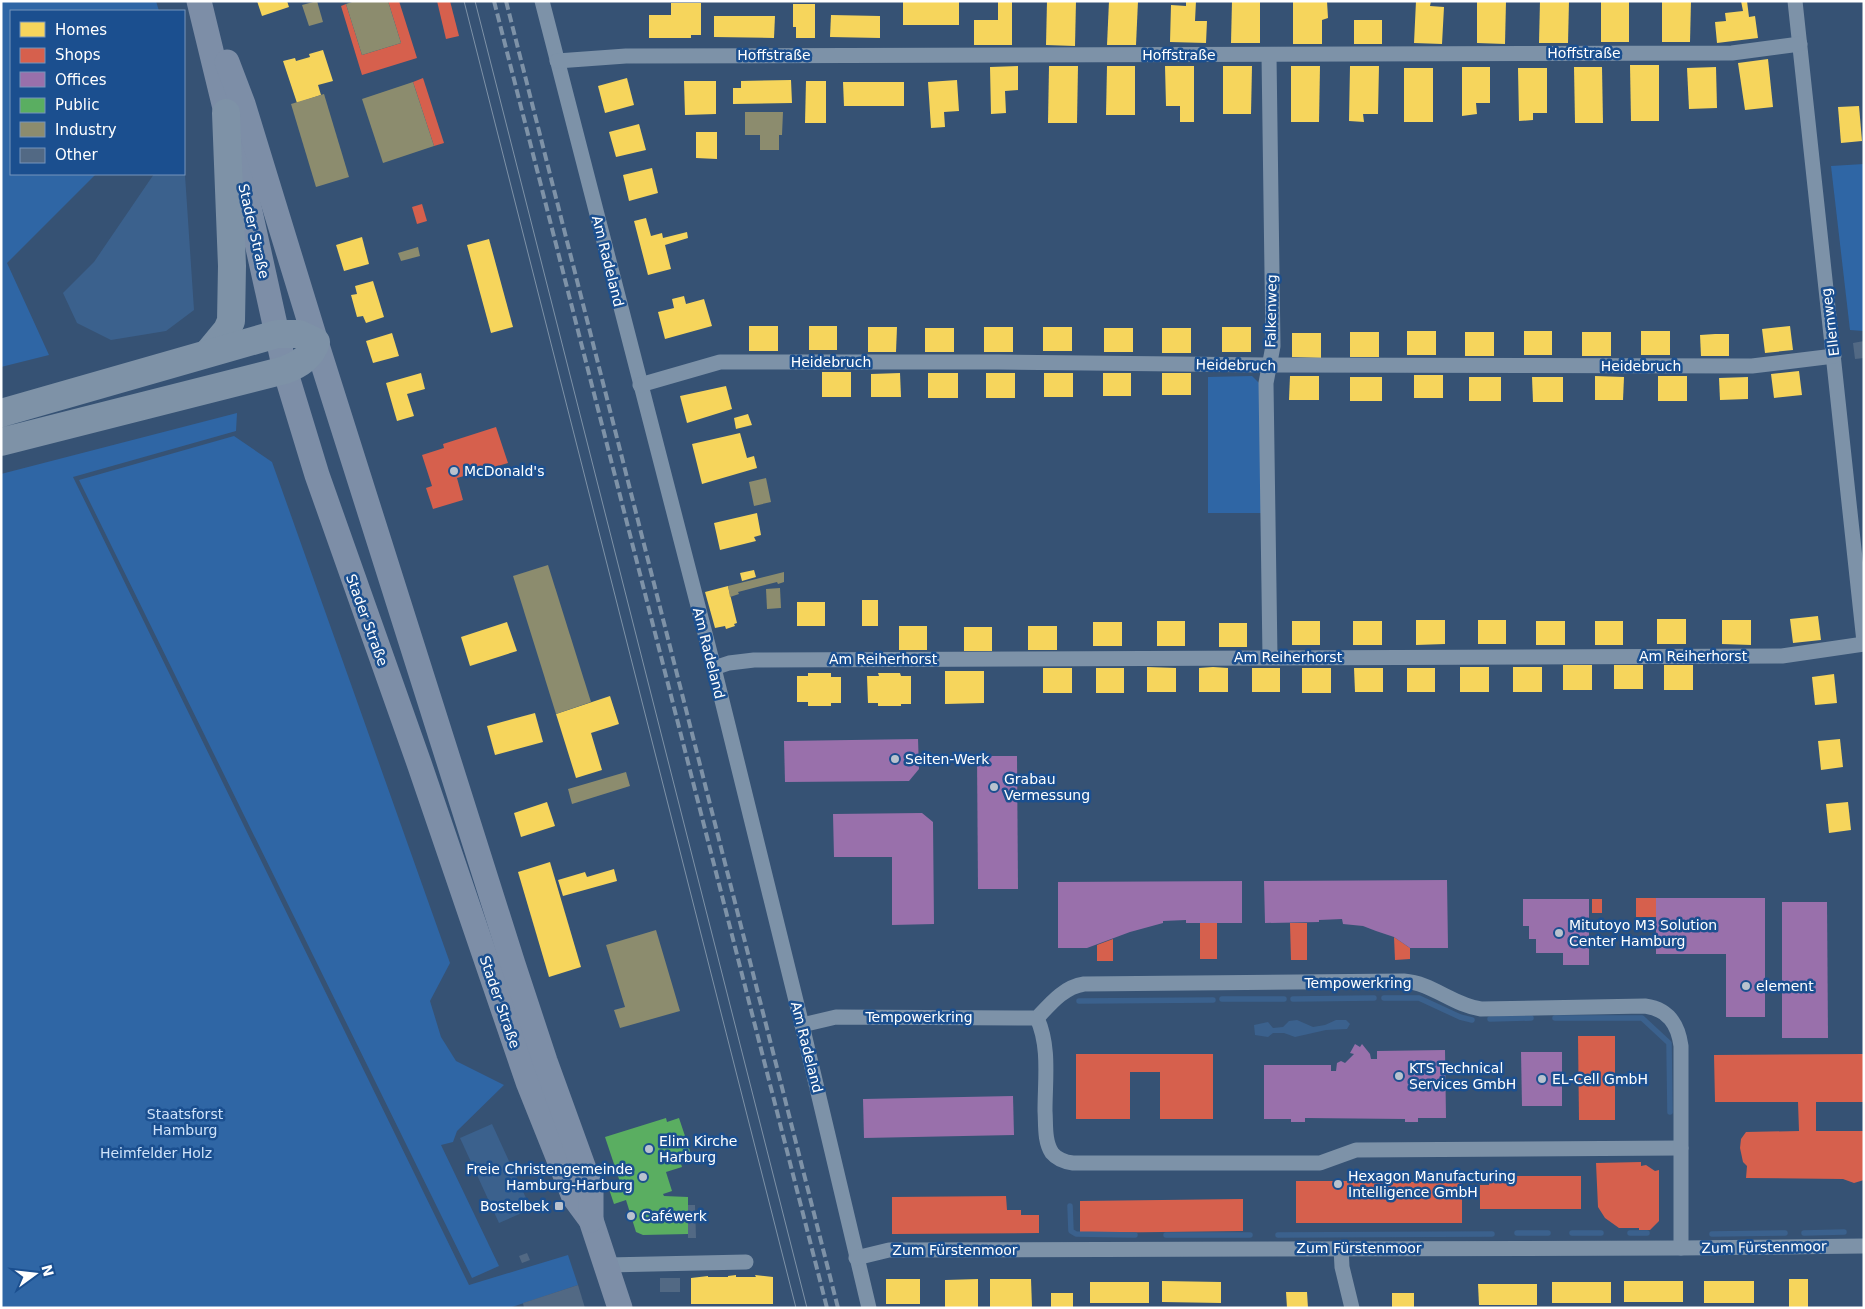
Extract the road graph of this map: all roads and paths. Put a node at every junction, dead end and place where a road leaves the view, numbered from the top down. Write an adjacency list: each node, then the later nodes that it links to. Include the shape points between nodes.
1 (199, 1): 8 (main road, Stader Straße)
2 (203, 1): 10 (main road, Stader Straße, via 243,104)
3 (542, 1): 7 (street, Am Radeland)
4 (1795, 1): 5 (street, Ellernweg)
5 (1800, 44): 6 (street, Hoffstraße, via 1732,53); 12 (street, Ellernweg)
6 (1269, 55): 7 (street, Hoffstraße, via 626,56); 13 (street, Falkenweg, via 1272,346)
7 (557, 61): 15 (street, Am Radeland)
8 (226, 113): 9 (main road, Stader Straße); 11 (highway, via 231,321 228,330)
9 (277, 334): 10 (highway, via 299,334); 11 (highway); 14 (main road, Stader Straße)
10 (316, 342): 14 (highway, via 307,358); 24 (main road, Stader Straße, via 516,973 591,1188)
11 (208, 353): 16 (highway)
12 (1834, 356): 13 (street, Heidebruch, via 1752,366); 18 (street, Ellernweg)
13 (1268, 365): 15 (street, Heidebruch, via 720,362); 19 (street, Falkenweg)
14 (285, 370): 17 (highway); 24 (main road, Stader Straße, via 326,503 528,1082 574,1197)
15 (640, 385): 20 (street, Am Radeland)
16 (1, 412)
17 (1, 442)
18 (1864, 643): 19 (street, Am Reiherhorst, via 1782,656)
19 (1270, 657): 20 (street, Am Reiherhorst, via 754,660)
20 (714, 668): 22 (street, Am Radeland)
21 (1037, 1018): 22 (street, Tempowerkring, via 836,1017); 23 (street, via 1045,1048 1047,1142 1055,1156 1065,1162 1320,1163 1356,1150); 23 (street, Tempowerkring, via 1062,993 1072,986 1084,984 1404,981 1419,983 1465,1006 1481,1009 1651,1007 1672,1020 1679,1030)
22 (802, 1025): 28 (street, Am Radeland)
23 (1681, 1148): 27 (street, Tempowerkring)
24 (591, 1220): 30 (main road, Stader Straße)
25 (1864, 1246): 27 (street, Zum Fürstenmoor)
26 (1341, 1248): 27 (street, Zum Fürstenmoor); 28 (street, Zum Fürstenmoor, via 889,1250); 33 (street)
27 (1681, 1248)
28 (856, 1258): 32 (street, Am Radeland)
29 (746, 1262): 30 (street)
30 (607, 1265): 31 (main road, Stader Straße)
31 (620, 1308)
32 (869, 1308)
33 (1352, 1308)

